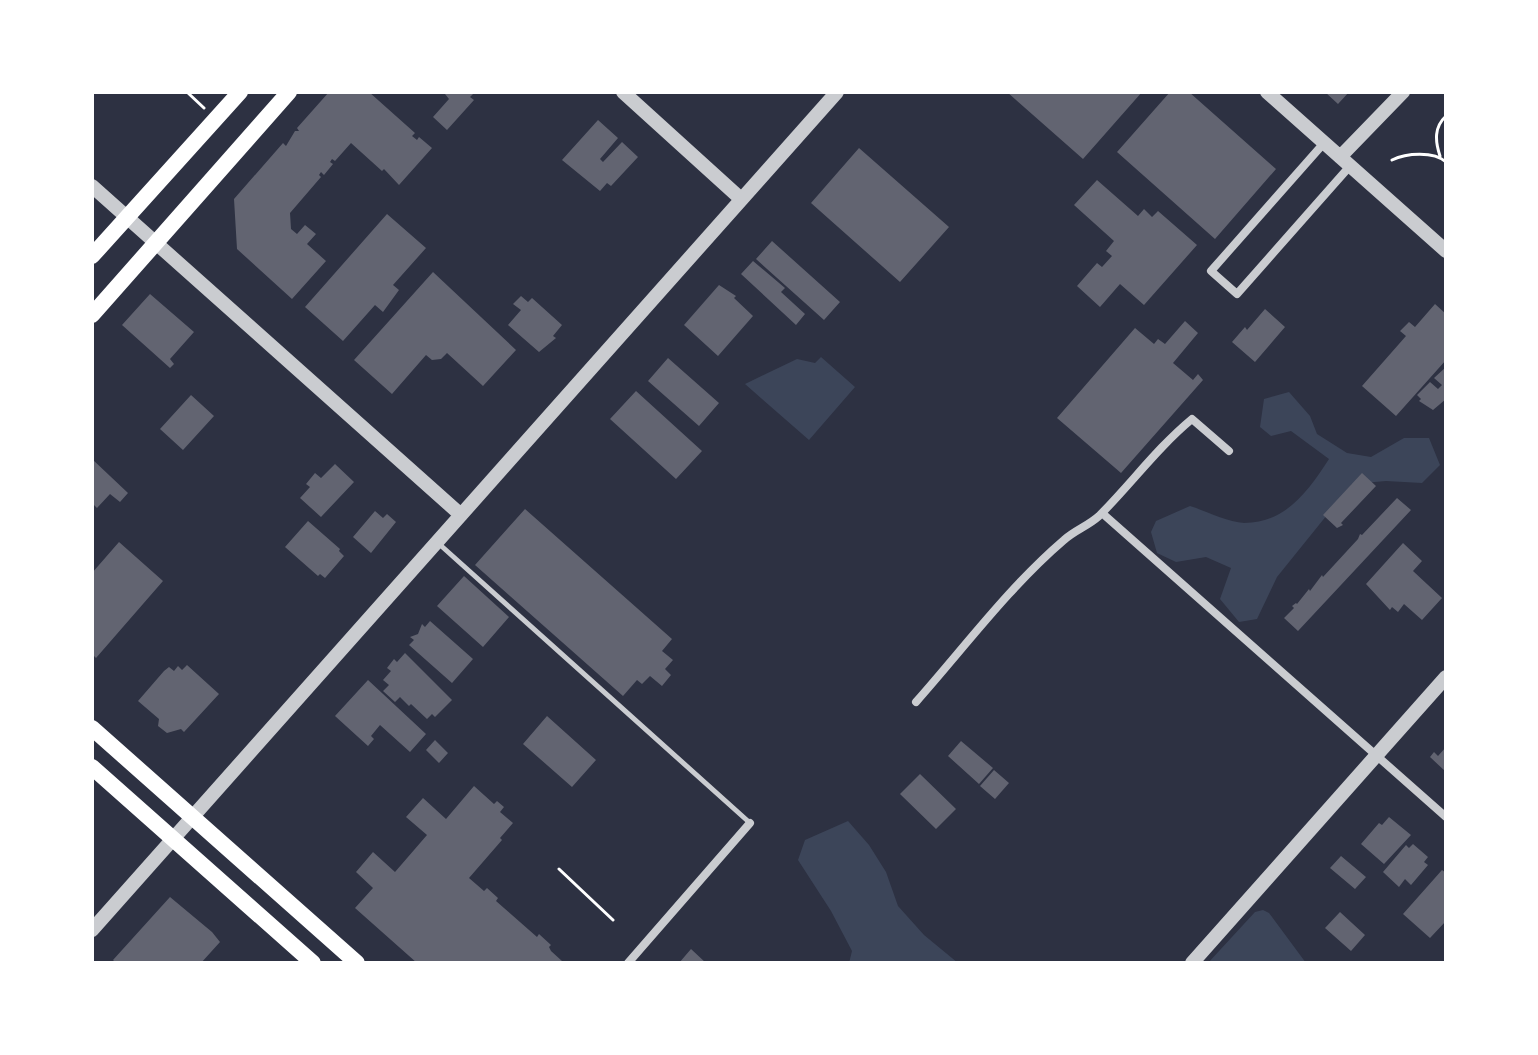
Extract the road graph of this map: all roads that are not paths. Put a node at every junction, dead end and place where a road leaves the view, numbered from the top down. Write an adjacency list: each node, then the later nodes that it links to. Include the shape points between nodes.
1 (240, 92): 11 (main road)
2 (289, 92): 12 (main road)
3 (623, 92): 10 (street)
4 (837, 92): 10 (street)
5 (1267, 92): 7 (street)
6 (1403, 92): 8 (street)
7 (1324, 143): 8 (street); 8 (street, via 1211,271 1219,279 1237,294)
8 (1345, 161): 13 (street)
9 (92, 186): 11 (street)
10 (741, 199): 18 (street)
11 (126, 217): 12 (street); 14 (main road)
12 (156, 243): 15 (main road); 18 (street)
13 (1446, 251)
14 (92, 256)
15 (92, 315)
16 (1229, 451): 17 (street, via 1192,419)
17 (1102, 513): 21 (street, via 1051,553); 23 (street)
18 (461, 515): 19 (street)
19 (437, 542): 26 (street); 27 (lane)
20 (1446, 677): 23 (street)
21 (916, 702)
22 (92, 728): 26 (main road)
23 (1377, 754): 25 (street); 33 (street)
24 (92, 767): 28 (main road)
25 (1446, 817)
26 (192, 818): 28 (street); 31 (main road)
27 (750, 823): 32 (street)
28 (173, 839): 29 (street); 30 (main road)
29 (92, 930)
30 (313, 963)
31 (357, 963)
32 (628, 963)
33 (1192, 963)

